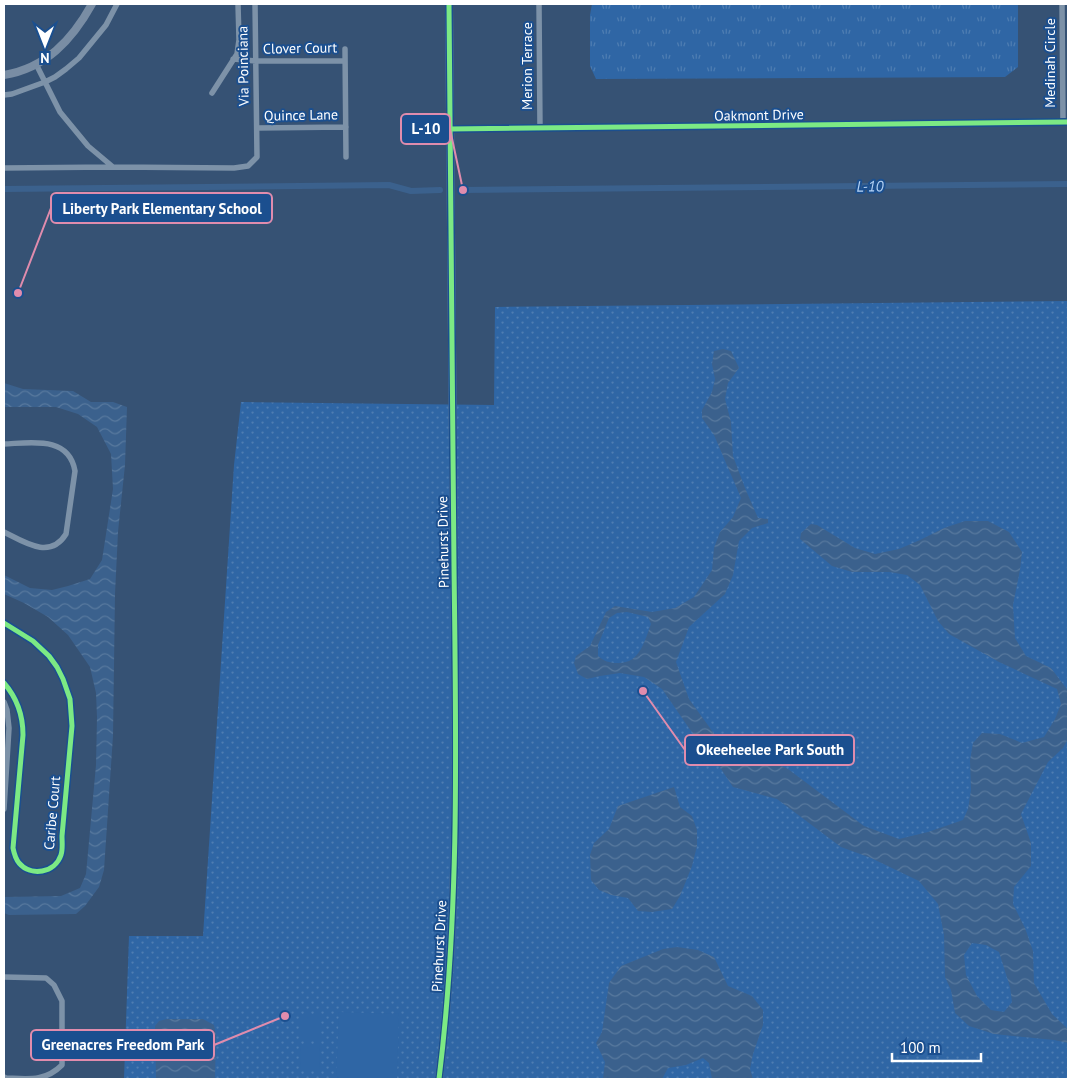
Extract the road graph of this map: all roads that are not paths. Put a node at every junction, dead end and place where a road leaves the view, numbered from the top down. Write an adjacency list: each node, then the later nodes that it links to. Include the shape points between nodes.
1 (92, 4): 12 (street, via 70,37)
2 (117, 4): 14 (street, via 106,26 79,58)
3 (238, 4): 9 (street, via 239,40)
4 (255, 4): 11 (street, Via Poinciana)
5 (449, 4): 21 (street, Pinehurst Drive)
6 (540, 4): 20 (street, Merion Terrace)
7 (1062, 4): 17 (street, Medinah Circle)
8 (345, 49): 10 (street)
9 (234, 59): 11 (street, Clover Court); 15 (street)
10 (345, 60): 11 (street, Clover Court); 18 (street)
11 (256, 61): 19 (street, Via Poinciana)
12 (36, 64): 13 (street); 14 (street)
13 (4, 76)
14 (45, 82): 16 (street); 23 (street, via 60,112 88,146)
15 (212, 93)
16 (4, 95)
17 (1066, 122): 20 (street, Oakmont Drive)
18 (346, 127): 19 (street, Quince Lane); 22 (street)
19 (256, 128): 23 (street, Via Poinciana, via 257,158 248,166)
20 (540, 128): 21 (street, Oakmont Drive)
21 (450, 129): 33 (street, Pinehurst Drive, via 455,820 452,932)
22 (346, 157)
23 (113, 167): 24 (street)
24 (4, 168)
25 (4, 444): 26 (street, via 52,444 60,447 69,455 75,471 66,534 60,542 39,547)
26 (4, 532)
27 (4, 623): 28 (street, Caribe Court, via 33,641 49,656 63,678 70,699 72,726 62,850 57,862 42,871 25,868 19,863 13,848 24,735 18,705)
28 (4, 683)
29 (4, 702): 30 (street, via 9,728)
30 (4, 809)
31 (4, 977): 32 (street, via 46,978 54,985 62,1001 62,1065 46,1077)
32 (4, 1077)
33 (439, 1079)

